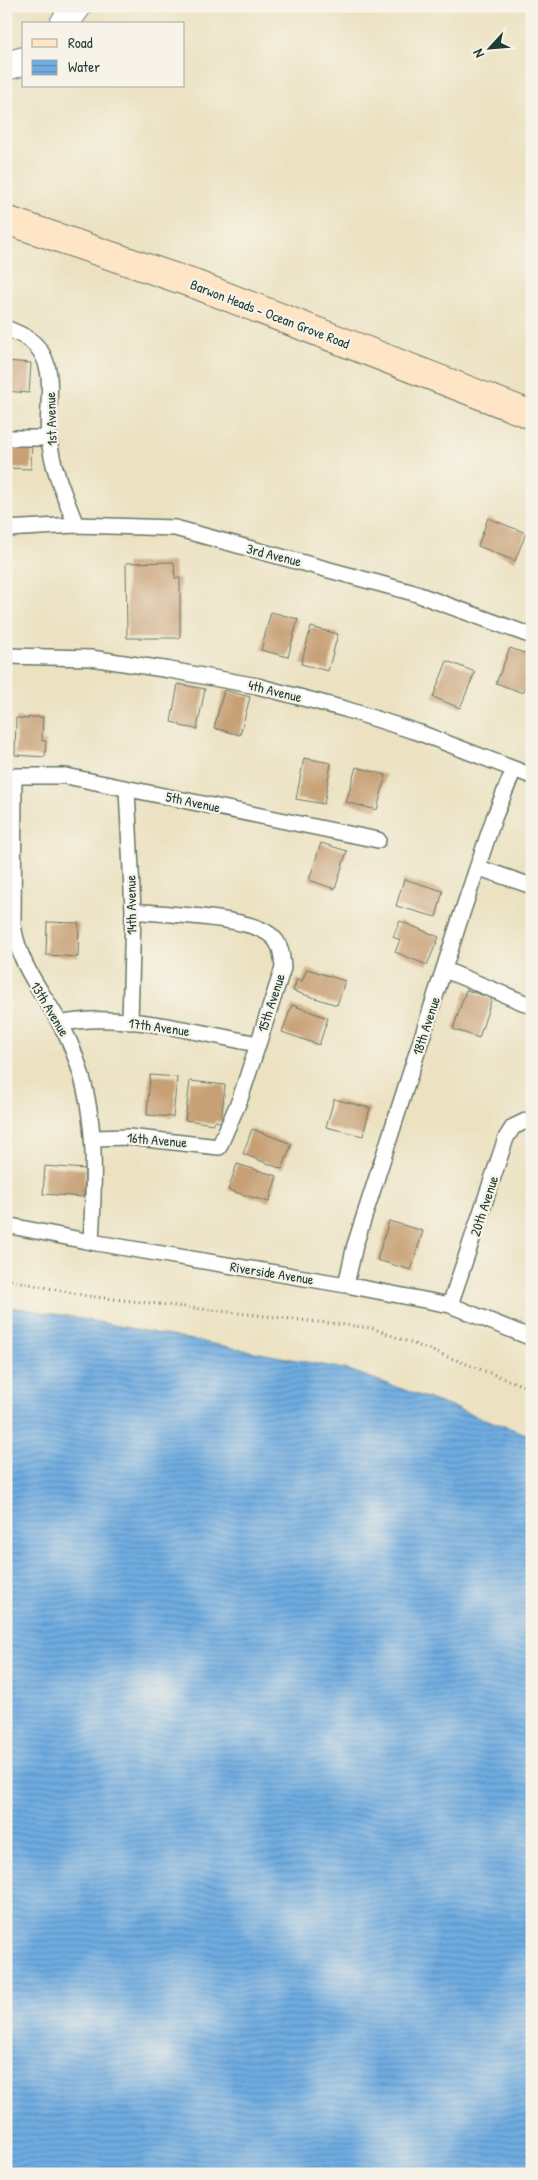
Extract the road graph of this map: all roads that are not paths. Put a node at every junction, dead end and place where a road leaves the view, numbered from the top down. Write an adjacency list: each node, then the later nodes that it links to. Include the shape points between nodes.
1 (77, 6): 2 (street)
2 (65, 22)
3 (22, 62): 4 (street)
4 (6, 66)
5 (6, 220): 7 (main road, Barwon Heads - Ocean Grove Road, via 197,285)
6 (6, 328): 9 (lane, 1st Avenue, via 29,339 40,349 46,363 50,400)
7 (532, 414)
8 (6, 438): 9 (lane)
9 (49, 438): 10 (lane, 1st Avenue, via 56,473)
10 (76, 525): 11 (lane, 3rd Avenue); 12 (lane, 3rd Avenue, via 174,528 414,593)
11 (6, 529)
12 (532, 636)
13 (6, 656): 14 (lane, 4th Avenue, via 91,658 258,686 420,733)
14 (514, 769): 16 (lane, 4th Avenue); 19 (lane, 18th Avenue, via 494,818)
15 (10, 776): 17 (lane, 5th Avenue, via 66,776); 25 (lane, 13th Avenue, via 16,943 33,982)
16 (532, 776)
17 (127, 789): 18 (lane, 5th Avenue); 21 (lane, 14th Avenue)
18 (378, 840)
19 (479, 868): 20 (lane); 22 (lane, 18th Avenue)
20 (532, 886)
21 (133, 911): 24 (lane, 14th Avenue); 26 (lane, 15th Avenue, via 209,918 256,927 270,934 282,954 283,968)
22 (445, 970): 23 (lane); 32 (lane, 18th Avenue, via 355,1245)
23 (532, 1006)
24 (130, 1022): 25 (lane, 17th Avenue, via 89,1020); 26 (lane, 17th Avenue)
25 (60, 1024): 28 (lane, 13th Avenue, via 77,1058)
26 (257, 1044): 29 (lane, 15th Avenue, via 240,1099)
27 (532, 1118): 33 (lane, 20th Avenue, via 512,1127 506,1138)
28 (94, 1138): 29 (lane, 16th Avenue, via 128,1136); 31 (lane, 13th Avenue)
29 (219, 1147)
30 (6, 1225): 31 (lane, Riverside Avenue)
31 (91, 1242): 32 (lane, Riverside Avenue)
32 (346, 1285): 33 (lane, Riverside Avenue)
33 (450, 1305): 34 (lane, Riverside Avenue)
34 (532, 1338)

